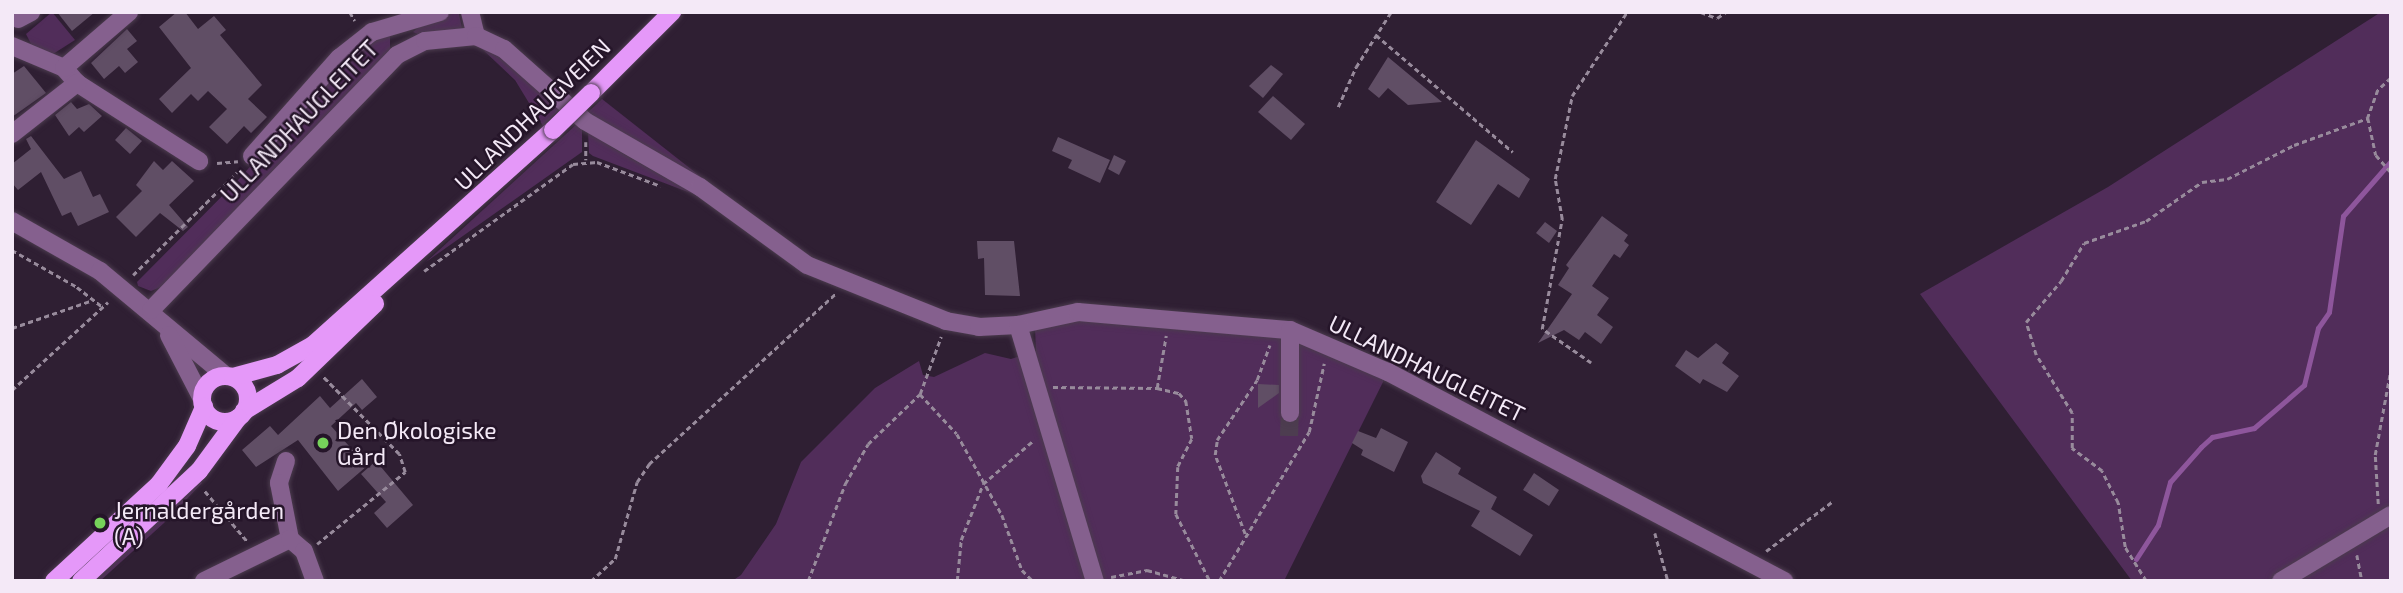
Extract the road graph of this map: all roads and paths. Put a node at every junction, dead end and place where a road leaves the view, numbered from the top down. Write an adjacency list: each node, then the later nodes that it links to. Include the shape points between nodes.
1 (130, 12): 14 (street)
2 (440, 12): 9 (street)
3 (470, 12): 11 (street)
4 (672, 12): 28 (main road, ULLANDHAUGVEIEN, bridge)
5 (1391, 12): 10 (path)
6 (1628, 12): 43 (path, via 1572,96 1555,178 1562,219 1542,329)
7 (1701, 12): 8 (path, via 1717,18)
8 (1726, 12)
9 (397, 24): 13 (street); 22 (street, via 372,32 339,58)
10 (1376, 35): 17 (path); 21 (path)
11 (476, 36): 13 (street, ULLANDHAUGLEITET, via 444,37); 32 (street, ULLANDHAUGLEITET, via 504,49 562,103 630,151 700,187 794,257)
12 (12, 47): 14 (street)
13 (408, 47): 36 (street, ULLANDHAUGLEITET)
14 (65, 68): 16 (street)
15 (2391, 78): 18 (path, via 2378,90)
16 (77, 83): 19 (street); 23 (street)
17 (1338, 107)
18 (2368, 118): 25 (path, via 2381,167); 80 (path, via 2294,145 2227,179 2202,183 2146,221 2084,243 2061,281 2026,322 2036,355 2072,414 2073,447 2102,471 2118,503 2124,547)
19 (12, 134)
20 (586, 141): 24 (path)
21 (1513, 152)
22 (252, 156): 23 (path, via 228,163); 30 (path)
23 (200, 160)
24 (586, 161): 26 (path); 31 (path, via 561,170)
25 (2389, 172)
26 (670, 189)
27 (12, 221): 36 (street, via 91,265)
28 (456, 221): 45 (main road, ULLANDHAUGVEIEN, via 313,345 277,365); 53 (main road, ULLANDHAUGVEIEN, via 323,358)
29 (12, 250): 34 (path)
30 (130, 278)
31 (414, 279)
32 (851, 280): 38 (street, ULLANDHAUGLEITET); 71 (path, via 649,464 637,482 615,559)
33 (113, 297): 35 (path)
34 (93, 300): 35 (path); 40 (path)
35 (102, 307): 49 (path)
36 (151, 310): 45 (street); 51 (street, via 181,352)
37 (1168, 319): 39 (street, ULLANDHAUGLEITET, via 1078,313); 41 (street, ULLANDHAUGLEITET); 48 (path)
38 (946, 321): 39 (street, ULLANDHAUGLEITET, via 979,327); 50 (path)
39 (1018, 325): 47 (street)
40 (12, 328)
41 (1283, 329): 42 (street, ULLANDHAUGLEITET); 52 (street); 61 (path, via 1257,380 1217,440 1215,455)
42 (1328, 344): 59 (street, ULLANDHAUGLEITET); 61 (path, via 1309,432)
43 (1591, 363)
44 (2391, 368): 60 (path, via 2375,455)
45 (229, 377): 51 (main road, via 209,382); 53 (main road, via 247,392)
46 (323, 377): 63 (path, via 399,454 405,472 345,524)
47 (1040, 387): 48 (path); 54 (street)
48 (1157, 388): 76 (path, via 1179,393 1192,421 1192,439 1174,486 1176,514)
49 (12, 390)
50 (920, 394): 56 (path, via 957,434); 72 (path, via 868,444 845,484)
51 (203, 403): 53 (main road, via 218,421); 67 (main road, via 187,446 159,484)
52 (1290, 413)
53 (241, 415): 68 (main road, ULLANDHAUGVEIEN, via 199,471)
54 (1051, 426): 56 (path); 66 (street)
55 (286, 461): 63 (street, via 279,483)
56 (983, 484): 73 (path, via 961,540); 74 (path, via 1002,515 1022,570)
57 (203, 488): 64 (path)
58 (1833, 501): 65 (path)
59 (1661, 516): 65 (street, ULLANDHAUGLEITET); 78 (path, via 1654,529)
60 (2385, 518): 62 (street)
61 (1245, 534): 77 (path)
62 (2349, 540): 81 (street); 82 (path, via 2360,559)
63 (297, 545): 64 (street); 70 (street)
64 (257, 552): 69 (street)
65 (1751, 563): 79 (street, ULLANDHAUGLEITET)
66 (1095, 580): 75 (path, via 1147,570)
67 (54, 581)
68 (81, 581)
69 (204, 581)
70 (315, 581)
71 (591, 581)
72 (808, 581)
73 (957, 581)
74 (1033, 581)
75 (1186, 581)
76 (1210, 581)
77 (1219, 581)
78 (1668, 581)
79 (1784, 581)
80 (2146, 581)
81 (2281, 581)
82 (2362, 581)

